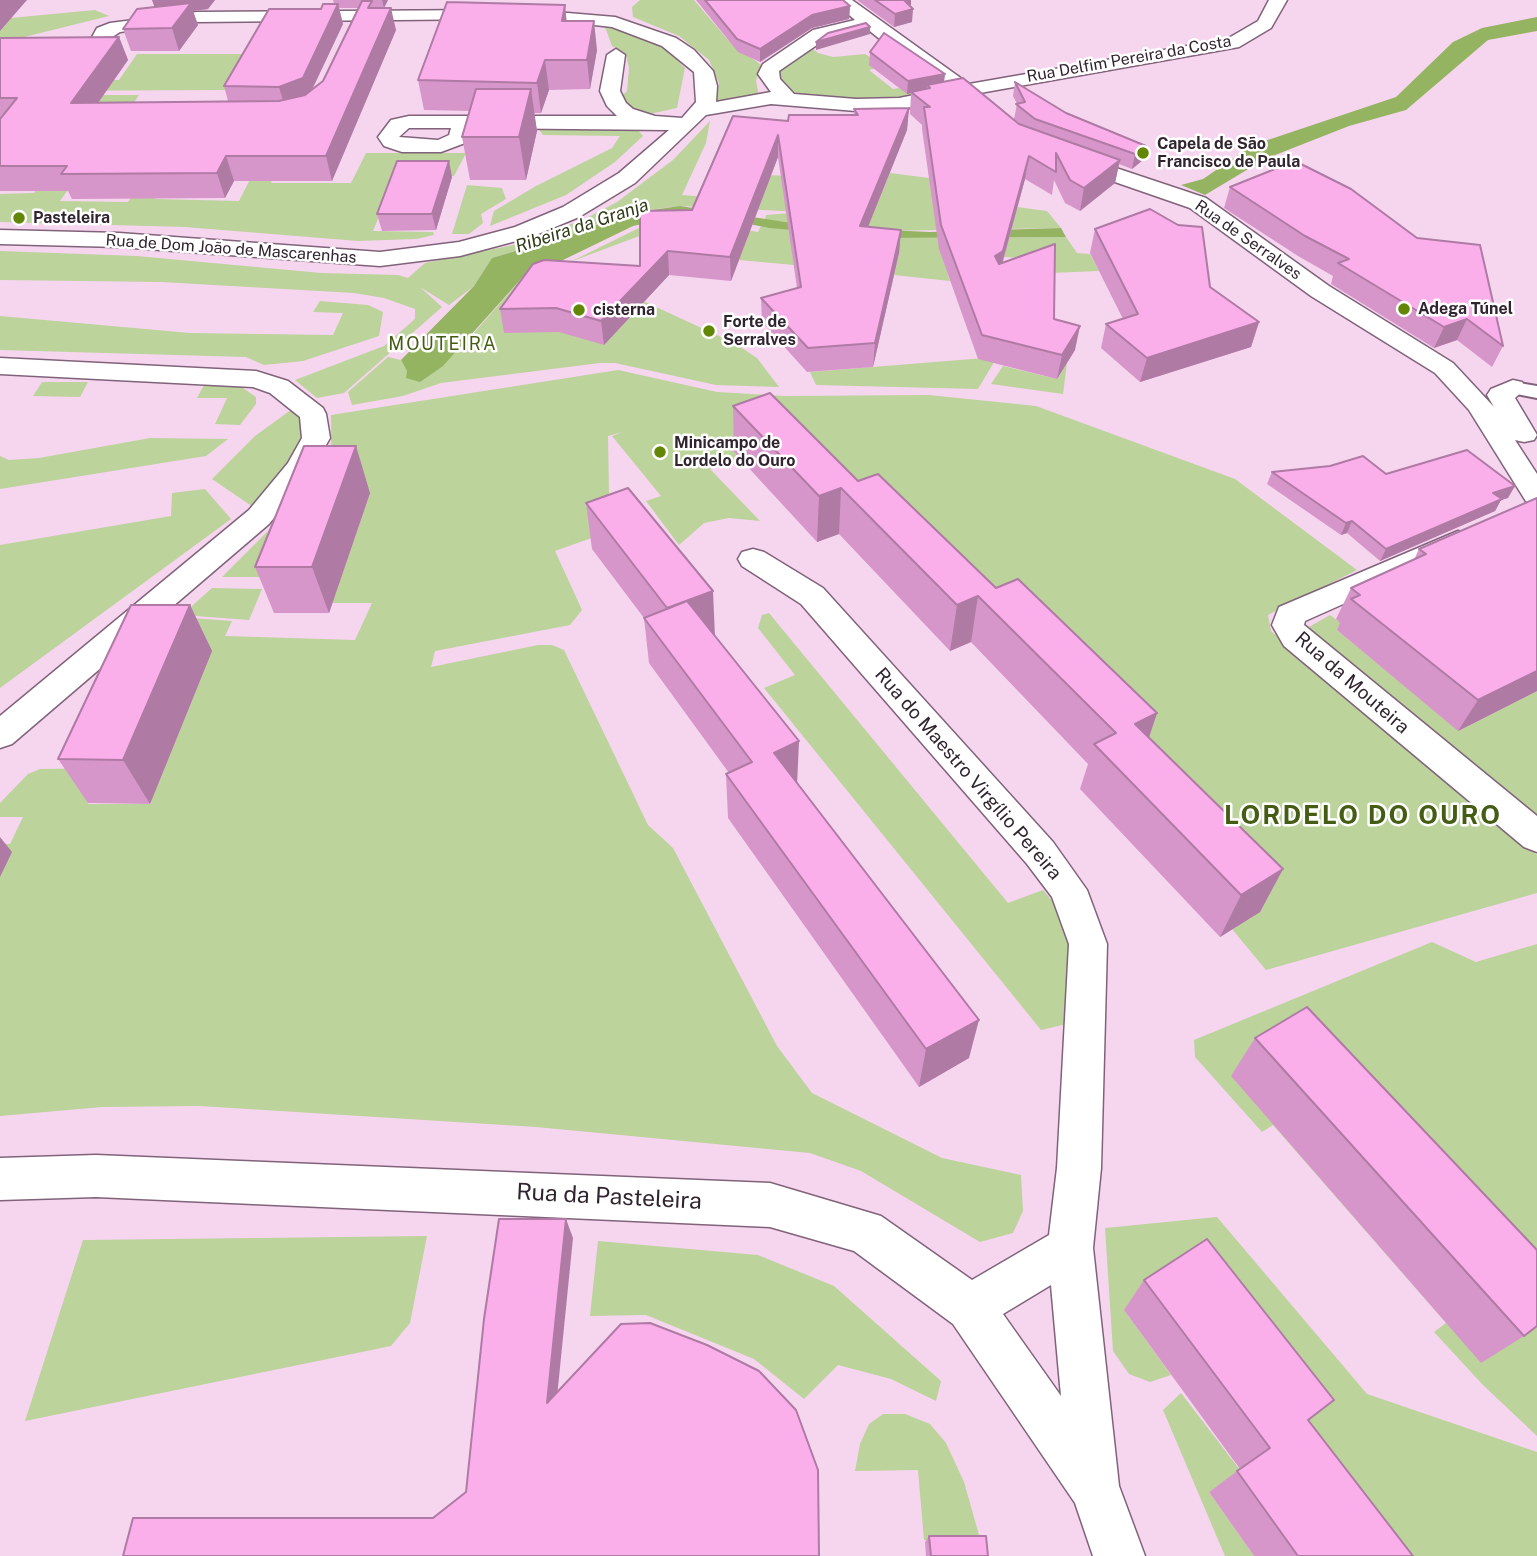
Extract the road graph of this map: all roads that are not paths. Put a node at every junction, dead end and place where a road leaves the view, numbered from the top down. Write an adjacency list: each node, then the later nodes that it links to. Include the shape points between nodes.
1 (841, 0): 7 (street)
2 (1278, 0): 11 (street, Rua Delfim Pereira da Costa, via 1265,24 1232,43)
3 (608, 2): 4 (street); 6 (street, via 607,12)
4 (538, 14): 5 (street); 6 (street)
5 (358, 16): 8 (street); 9 (street, via 164,19 116,27)
6 (615, 22): 13 (street, via 669,42 703,71 708,93)
7 (868, 22): 11 (street); 12 (street, via 820,34 770,68 771,80)
8 (349, 36)
9 (100, 39)
10 (616, 55): 15 (street, via 610,91 617,106)
11 (963, 90): 12 (street, Rua Delfim Pereira da Costa, via 872,106); 16 (street)
12 (788, 99): 13 (street, Rua Delfim Pereira da Costa, via 755,99)
13 (695, 117): 15 (street); 18 (street, Rua de Dom João de Mascarenhas, via 627,178 571,212 523,232 460,249 380,259 119,240)
14 (463, 122): 15 (street)
15 (652, 122)
16 (1007, 127)
17 (1047, 150): 21 (street, Rua de Serralves, via 1198,203 1320,291 1444,368 1480,406)
18 (0, 237)
19 (0, 366): 24 (street, via 256,379 279,387 313,414 316,438 300,467 259,517)
20 (1525, 390): 21 (street, via 1500,395 1529,442)
21 (1514, 460): 22 (street, Rua de Serralves)
22 (1520, 512): 25 (street, Rua da Mouteira, via 1290,615 1288,625 1295,638)
23 (754, 559): 27 (street, Rua do Maestro Virgílio Pereira, via 812,596 1068,890 1088,944 1079,1168)
24 (0, 735)
25 (1537, 837)
26 (0, 1179): 28 (street, Rua da Pasteleira, via 96,1176 770,1205 865,1232)
27 (1070, 1248): 28 (street); 29 (street, Rua do Maestro Virgílio Pereira)
28 (970, 1307): 29 (street, Rua da Pasteleira)
29 (1095, 1489): 30 (street)
30 (1119, 1556)

